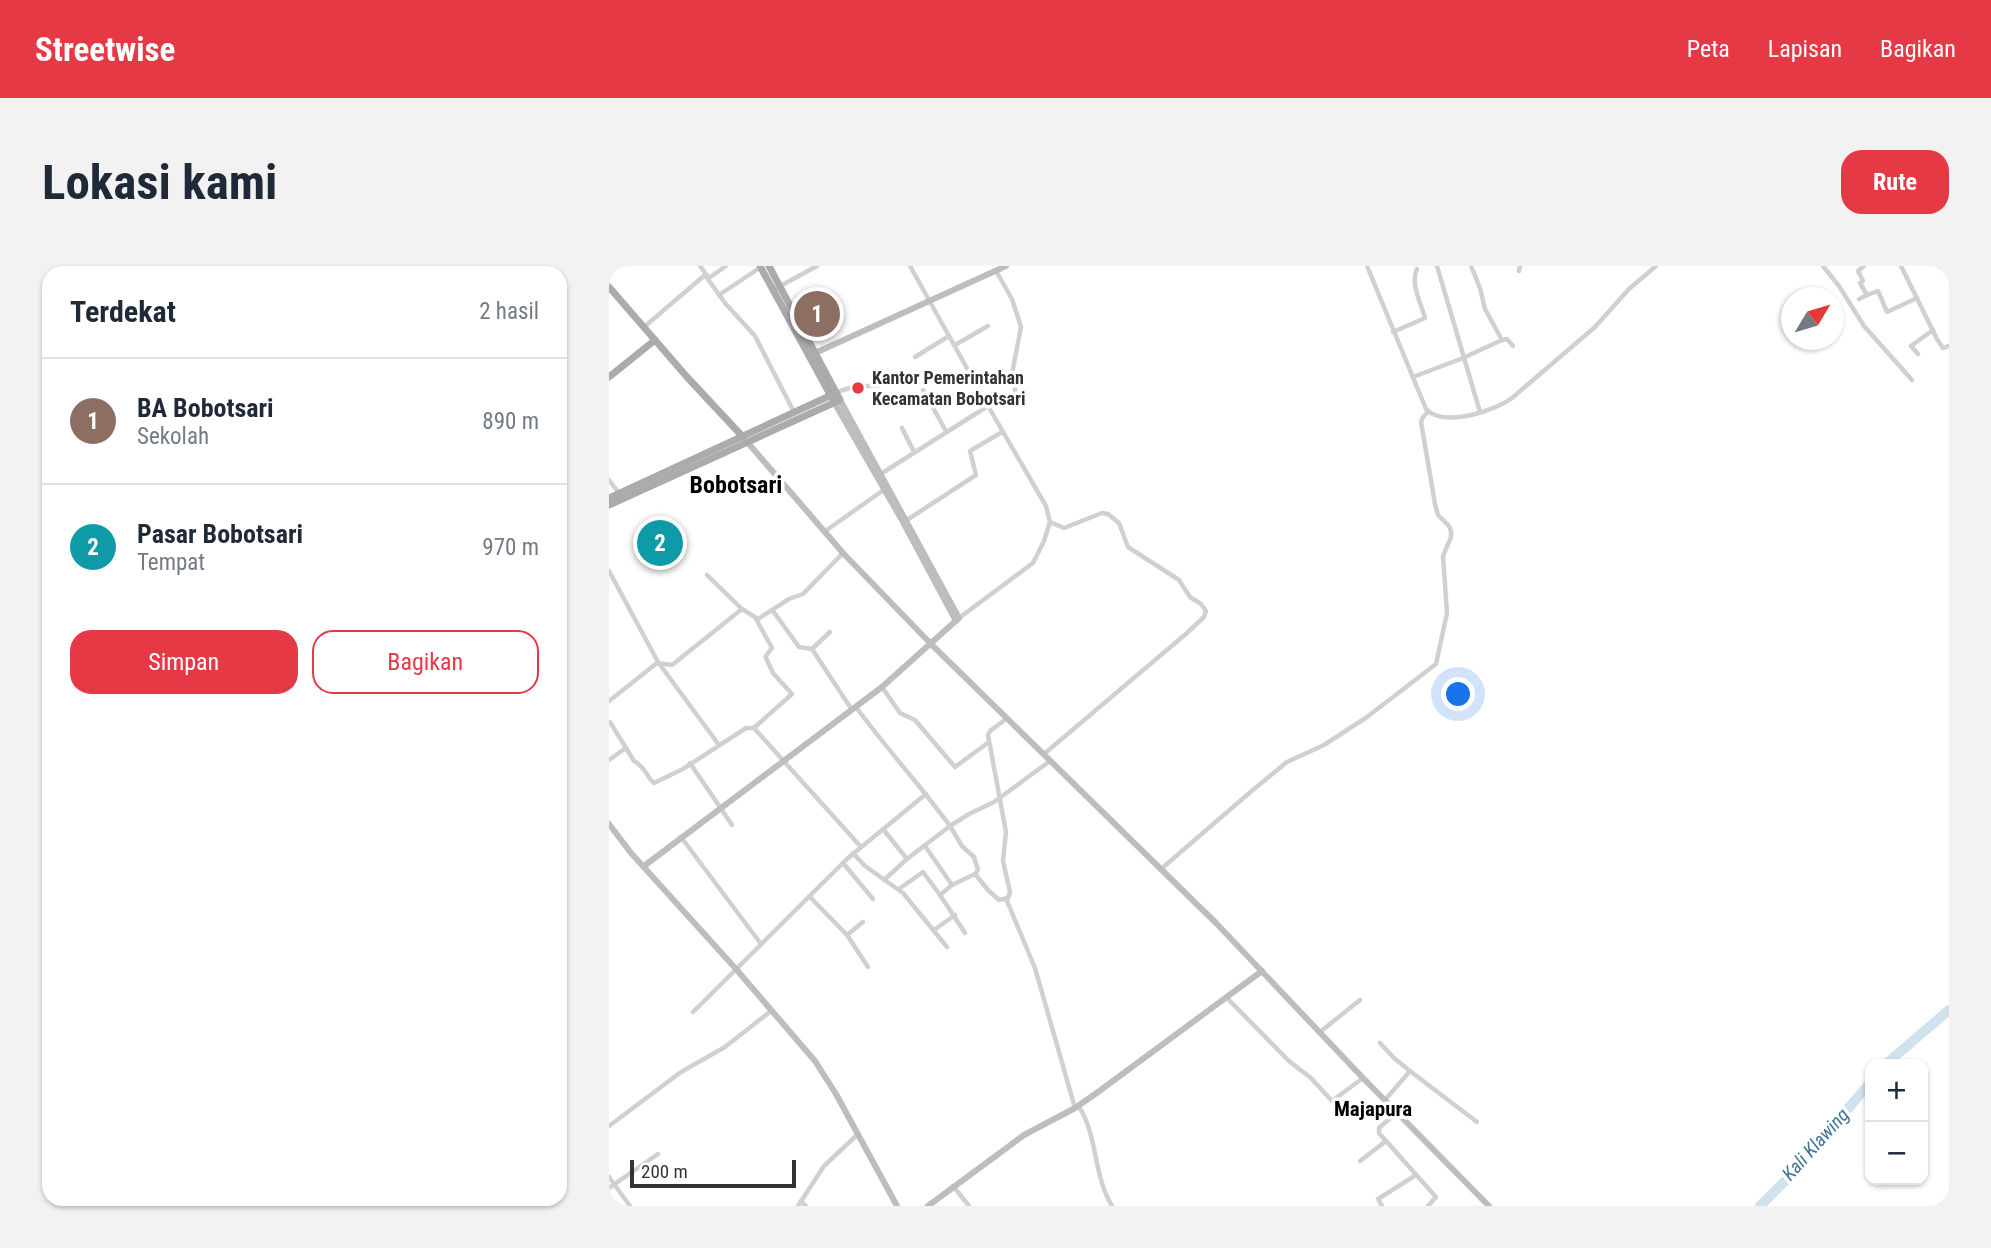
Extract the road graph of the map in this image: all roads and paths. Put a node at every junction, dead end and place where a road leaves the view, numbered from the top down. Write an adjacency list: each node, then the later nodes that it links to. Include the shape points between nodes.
1 (700, 266): 16 (street)
2 (726, 266): 16 (street)
3 (763, 266): 18 (main road); 19 (street)
4 (817, 266): 18 (street)
5 (910, 266): 23 (street)
6 (1006, 266): 15 (street)
7 (1367, 266): 27 (street)
8 (1437, 266): 37 (street)
9 (1471, 266): 30 (street, via 1483,306)
10 (1655, 266): 48 (street, via 1534,380 1500,405)
11 (1823, 266): 41 (street, via 1864,326)
12 (1864, 266): 20 (street, via 1858,271)
13 (1901, 266): 21 (street)
14 (1417, 269): 27 (street, via 1415,281 1425,318)
15 (996, 271): 23 (street); 43 (street, via 1021,327 1012,374)
16 (707, 276): 19 (street); 25 (street)
17 (609, 287): 25 (main road)
18 (776, 288): 34 (main road)
19 (719, 295): 46 (street, via 755,336)
20 (1867, 295): 21 (street, via 1878,290 1887,312); 22 (street)
21 (1917, 298): 26 (street)
22 (1859, 299)
23 (931, 301): 28 (street); 34 (street)
24 (988, 326): 31 (street)
25 (644, 327): 29 (main road)
26 (1933, 330): 33 (street, via 1943,348); 35 (street, via 1911,346)
27 (1393, 332): 40 (street)
28 (950, 336): 31 (street); 36 (street)
29 (655, 340): 39 (main road); 52 (main road)
30 (1502, 340): 32 (street); 37 (street)
31 (955, 345): 45 (street)
32 (1513, 346)
33 (1949, 346)
34 (812, 354): 44 (main road)
35 (1918, 354)
36 (915, 357)
37 (1463, 358): 40 (street); 48 (street)
38 (906, 374): 44 (street, via 877,387 856,386)
39 (609, 377)
40 (1413, 377): 47 (street)
41 (1912, 380)
42 (923, 390): 50 (street)
43 (1016, 394)
44 (835, 397): 46 (main road); 53 (main road); 55 (street)
45 (988, 406): 50 (street); 51 (street)
46 (794, 412): 52 (main road)
47 (1428, 412): 48 (street, via 1457,417); 103 (street, via 1421,422 1434,504 1451,531 1443,556 1447,613 1436,664 1367,717 1287,762)
48 (1480, 412)
49 (902, 428): 54 (street)
50 (946, 431): 54 (street)
51 (1003, 432): 61 (street, via 970,451 976,475); 62 (street, via 1046,506)
52 (742, 436): 53 (main road); 58 (main road)
53 (748, 443): 60 (main road); 63 (street)
54 (914, 452): 55 (street)
55 (879, 475): 57 (street); 61 (street)
56 (609, 480): 58 (street)
57 (884, 489): 63 (street); 70 (street)
58 (619, 493): 59 (main road)
59 (609, 498)
60 (609, 505)
61 (907, 520): 70 (street)
62 (1050, 522): 70 (street, via 1033,562); 84 (street, via 1064,527 1108,514 1119,523 1128,547 1178,580 1206,611 1187,633)
63 (824, 531): 64 (street)
64 (843, 553): 68 (street, via 803,594); 72 (street)
65 (609, 571): 74 (street)
66 (707, 575): 67 (street)
67 (742, 609): 69 (street); 74 (street, via 672,665)
68 (773, 611): 69 (street); 73 (street, via 799,647)
69 (756, 619): 80 (street, via 771,646 766,659 792,694)
70 (958, 620): 72 (street)
71 (829, 632): 73 (street)
72 (931, 644): 75 (street); 78 (street)
73 (812, 649): 77 (street)
74 (658, 662): 76 (street); 82 (street)
75 (882, 687): 77 (street); 81 (street, via 903,716 915,720 955,767)
76 (609, 701)
77 (854, 708): 86 (street); 89 (street)
78 (1006, 719): 81 (street, via 990,731); 84 (street)
79 (610, 722): 83 (street)
80 (754, 729): 82 (street, via 746,728); 86 (street)
81 (989, 742): 90 (street)
82 (719, 745): 88 (street)
83 (626, 748): 85 (street); 88 (street, via 654,783)
84 (1043, 754): 87 (street)
85 (609, 760)
86 (782, 761): 91 (street); 98 (street)
87 (1050, 761): 90 (street); 103 (street)
88 (691, 763): 91 (street)
89 (926, 794): 94 (street); 95 (street)
90 (1000, 798): 94 (street); 110 (street)
91 (720, 807): 93 (street); 96 (street)
92 (609, 824): 102 (street)
93 (732, 825)
94 (950, 826): 97 (street); 104 (street, via 977,862)
95 (883, 829): 98 (street); 100 (street)
96 (681, 837): 102 (street); 117 (street)
97 (925, 846): 100 (street); 106 (street)
98 (860, 847): 99 (street)
99 (853, 853): 101 (street); 105 (street)
100 (907, 859): 105 (street)
101 (843, 863): 109 (street); 111 (street)
102 (643, 866): 120 (street)
103 (1161, 869): 121 (street)
104 (975, 874): 106 (street); 110 (street, via 999,900)
105 (884, 880): 107 (street)
106 (952, 885): 108 (street)
107 (899, 890): 108 (street, via 923,872); 114 (street)
108 (940, 895): 112 (street)
109 (809, 896): 116 (street); 117 (street)
110 (1008, 898): 131 (street, via 1035,968)
111 (873, 899)
112 (955, 915): 114 (street); 115 (street)
113 (863, 922): 116 (street)
114 (935, 930): 118 (street)
115 (965, 933)
116 (847, 935): 119 (street)
117 (761, 944): 120 (street)
118 (947, 947)
119 (868, 967)
120 (736, 969): 124 (street); 125 (street)
121 (1262, 971): 122 (street); 126 (street)
122 (1226, 997): 129 (street, via 1332,1101); 131 (street)
123 (1360, 1000): 126 (street)
124 (772, 1010): 134 (street); 135 (street, via 815,1061)
125 (693, 1012)
126 (1320, 1032): 129 (street)
127 (1380, 1043): 128 (street)
128 (1410, 1071): 130 (street); 133 (street)
129 (1363, 1078): 130 (street)
130 (1385, 1100): 132 (street)
131 (1077, 1106): 142 (street, via 1024,1135); 150 (street, via 1087,1119)
132 (1397, 1112): 136 (street, via 1379,1128); 153 (street)
133 (1477, 1122)
134 (609, 1126)
135 (858, 1134): 144 (street, via 824,1166); 147 (street)
136 (1385, 1141): 138 (street); 139 (street)
137 (658, 1154): 141 (street)
138 (1360, 1161)
139 (1416, 1175): 151 (street, via 1378,1199); 152 (street, via 1437,1198)
140 (609, 1177): 141 (street)
141 (614, 1184): 143 (street); 145 (street)
142 (953, 1186): 148 (street); 149 (street)
143 (609, 1188)
144 (800, 1203): 146 (street)
145 (630, 1206)
146 (806, 1206)
147 (897, 1206)
148 (928, 1206)
149 (969, 1206)
150 (1112, 1206)
151 (1382, 1206)
152 (1427, 1206)
153 (1489, 1206)

